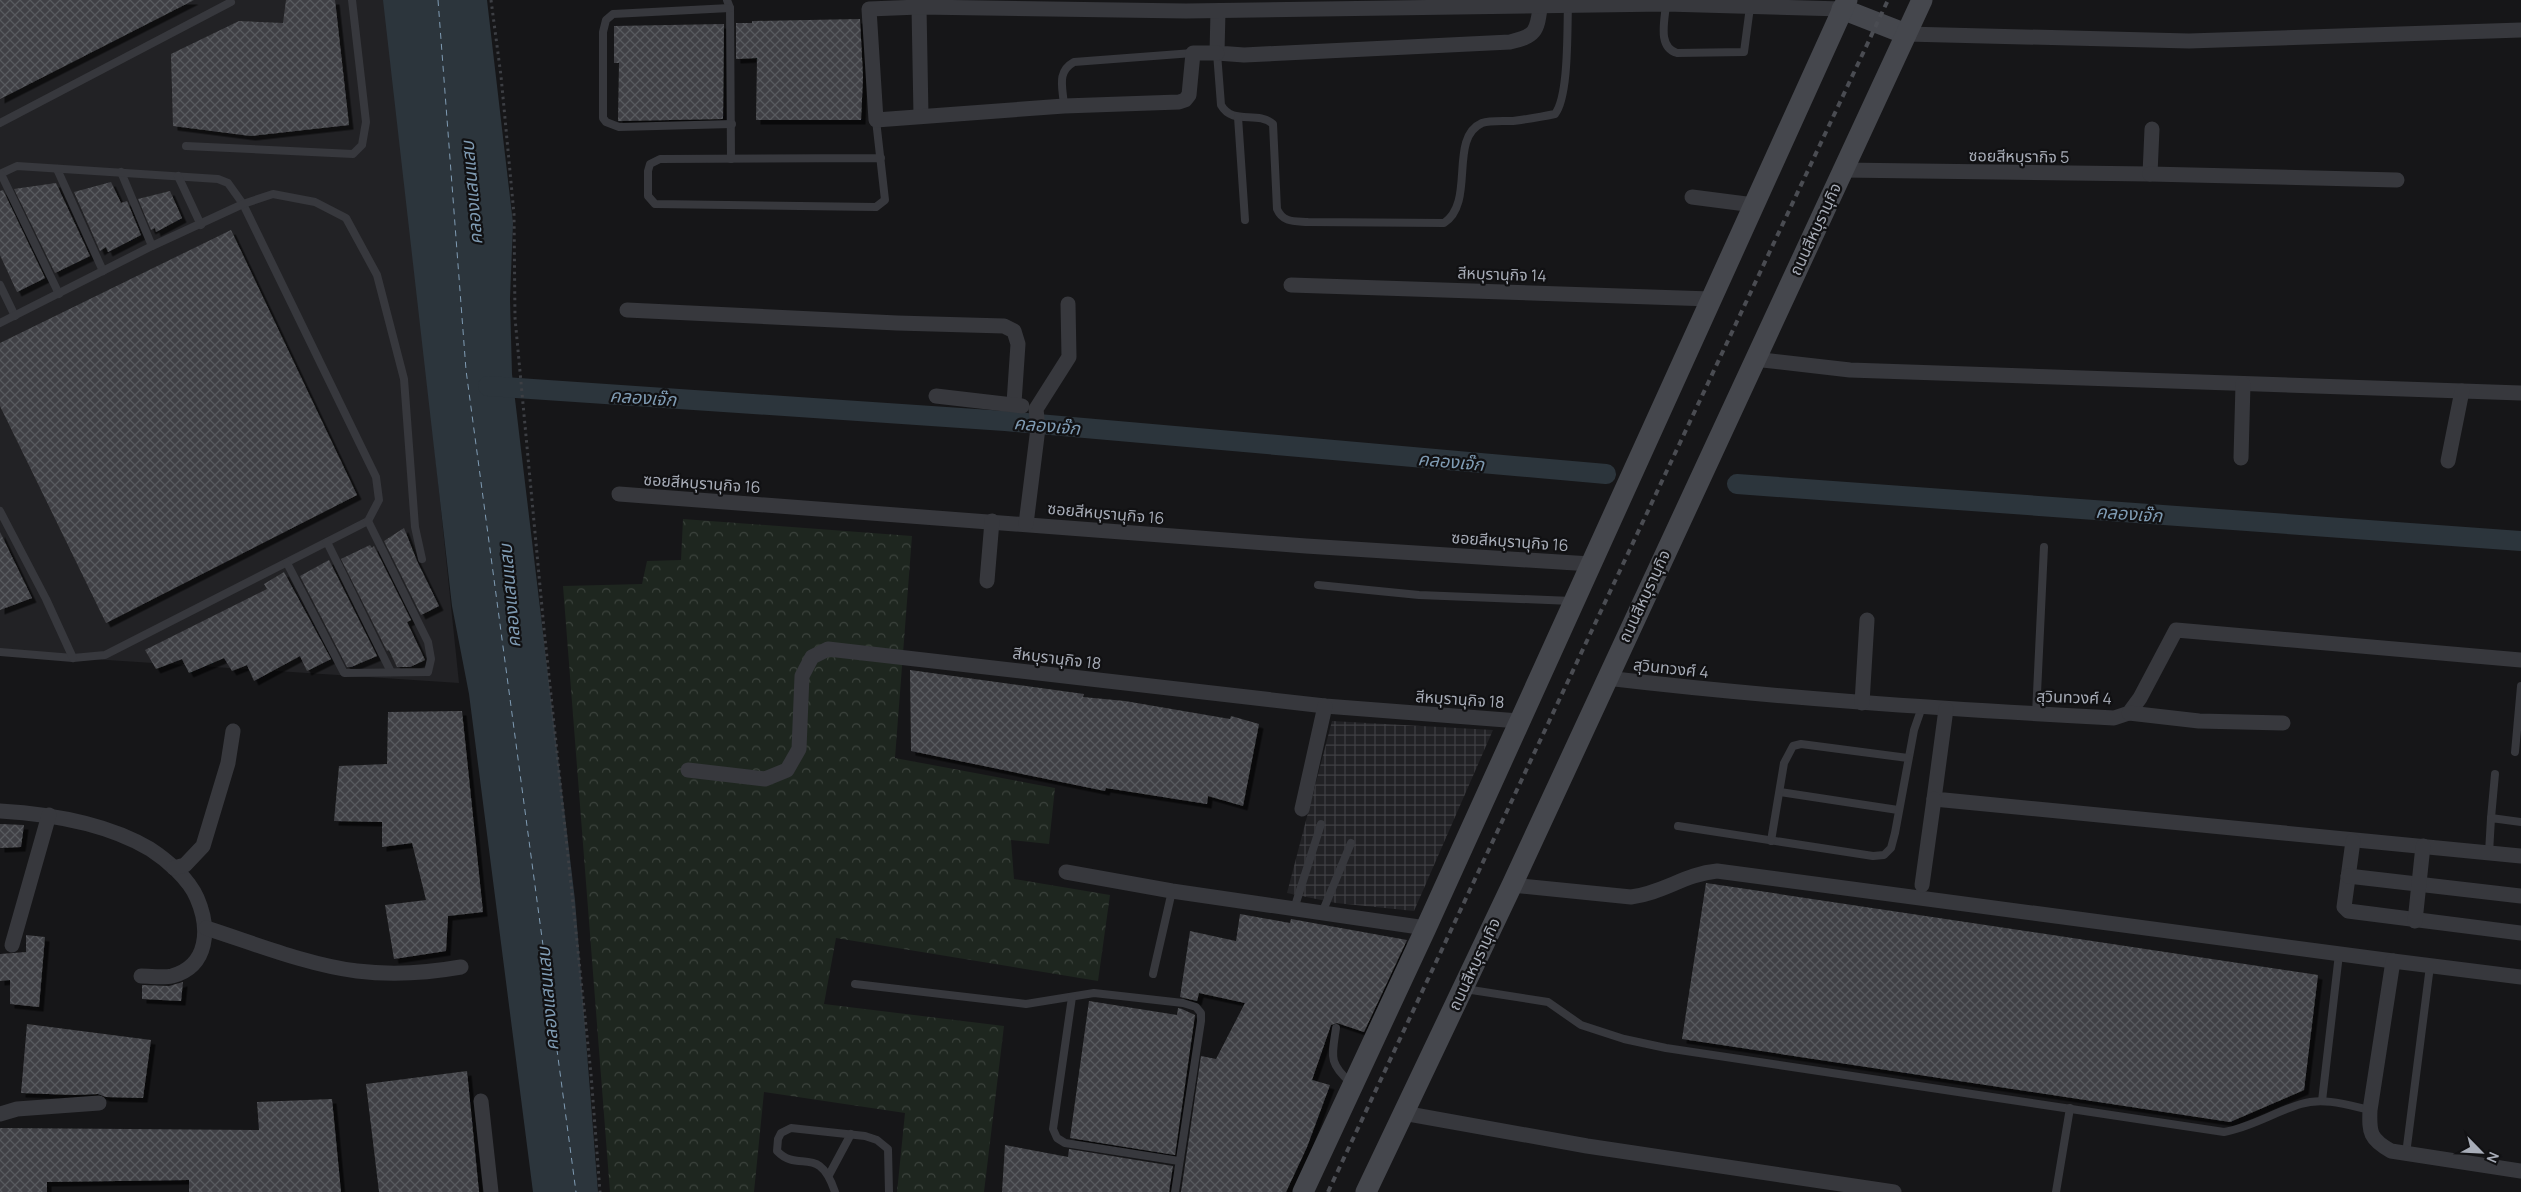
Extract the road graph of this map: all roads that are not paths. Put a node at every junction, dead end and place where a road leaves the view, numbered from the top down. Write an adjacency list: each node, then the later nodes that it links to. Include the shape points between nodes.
1 (352, 0): 23 (lane, via 366,122 362,145 352,154)
2 (1922, 0): 13 (main road, ถนนสีหบุรานุกิจ)
3 (230, 2): 20 (lane)
4 (728, 4): 21 (lane); 21 (lane, via 613,14 606,20 603,32 603,118 619,126)
5 (1666, 4): 6 (street); 9 (street); 9 (lane, via 1664,41 1677,53 1744,52)
6 (1568, 5): 10 (street); 18 (lane, via 1561,107 1555,114 1483,123 1471,131 1465,145 1462,187 1456,208 1452,218 1444,224 1308,222 1284,218 1277,208 1273,124 1262,118)
7 (1845, 5): 9 (street); 13 (main road); 35 (main road)
8 (919, 7): 11 (street); 17 (street); 19 (street, via 869,9)
9 (1750, 7)
10 (1540, 8): 11 (street); 15 (street, via 1533,34 1510,42 1244,55)
11 (1218, 11): 15 (street)
12 (2521, 30): 13 (street, via 2189,41)
13 (1906, 34): 27 (main road, ถนนสีหบุรานุกิจ)
14 (1194, 53): 15 (street); 16 (street, via 1189,95 1185,100); 16 (lane, via 1074,62 1062,72)
15 (1217, 53): 18 (lane, via 1221,105 1225,112)
16 (1064, 106): 17 (street)
17 (921, 116): 19 (street)
18 (1238, 117): 36 (lane)
19 (876, 120): 24 (lane)
20 (0, 123)
21 (732, 124): 25 (lane)
22 (2152, 129): 30 (street)
23 (186, 146)
24 (881, 158): 25 (lane); 25 (lane, via 885,200 876,207 655,204 648,196 648,171 653,160)
25 (731, 159)
26 (57, 169): 28 (lane); 29 (lane, via 17,166); 39 (lane)
27 (1842, 170): 30 (street, ซอยสีหบุรากิจ 5); 48 (main road, ถนนสีหบุรานุกิจ)
28 (121, 172): 31 (lane); 38 (lane)
29 (0, 174): 42 (lane)
30 (2150, 174): 32 (street, ซอยสีหบุรากิจ 5)
31 (178, 176): 34 (lane, via 218,178 228,183); 37 (lane)
32 (2397, 180)
33 (1692, 197): 35 (street)
34 (243, 204): 37 (lane); 59 (lane, via 376,477 379,500); 64 (lane, via 273,194 315,202 346,218 377,275 404,379 415,527)
35 (1754, 205): 43 (main road)
36 (1245, 220)
37 (201, 225): 38 (lane)
38 (152, 246): 39 (lane)
39 (103, 272): 42 (lane)
40 (0, 285): 46 (lane)
41 (1291, 285): 43 (street, สีหบุรานุกิจ 14)
42 (59, 294): 46 (lane)
43 (1711, 299): 66 (main road)
44 (1068, 304): 54 (street, via 1069,357)
45 (628, 310): 53 (street, via 1004,326 1014,332 1018,344)
46 (15, 316): 47 (lane)
47 (0, 323)
48 (1754, 359): 49 (street, via 1850,370); 75 (main road, ถนนสีหบุรานุกิจ)
49 (2243, 384): 50 (street); 55 (street)
50 (2462, 391): 51 (street); 56 (street)
51 (2521, 393)
52 (936, 396): 53 (street)
53 (1014, 404): 54 (street)
54 (1036, 409): 61 (street, via 1038,428)
55 (2242, 458)
56 (2448, 461)
57 (619, 494): 60 (street, ซอยสีหบุรานุกิจ 16)
58 (0, 511): 72 (lane)
59 (368, 521): 62 (lane); 74 (lane, via 428,642 431,659 428,672)
60 (992, 521): 61 (street, ซอยสีหบุรานุกิจ 16); 67 (street)
61 (1026, 524): 66 (street, ซอยสีหบุรานุกิจ 16)
62 (327, 542): 65 (lane); 74 (lane)
63 (2044, 547): 82 (lane)
64 (422, 559)
65 (287, 563): 72 (lane, via 106,655); 74 (lane, via 344,673)
66 (1591, 564): 69 (main road)
67 (987, 581)
68 (1318, 585): 69 (lane, via 1419,595)
69 (1574, 601): 83 (main road)
70 (1867, 620): 77 (street)
71 (0, 652): 72 (lane)
72 (73, 658)
73 (2521, 660): 81 (street, สุวินทวงศ์ 4, via 2181,629 2174,632)
74 (391, 672)
75 (1606, 678): 77 (street, สุวินทวงศ์ 4); 110 (main road, ถนนสีหบุรานุกิจ)
76 (2521, 686): 86 (lane)
77 (1862, 703): 79 (street, สุวินทวงศ์ 4)
78 (1325, 706): 83 (street, สีหบุรานุกิจ 18); 88 (street, สีหบุรานุกิจ 18, via 828,649 812,657 802,676 799,749 787,770 765,779); 92 (street)
79 (1922, 707): 80 (street, สุวินทวงศ์ 4); 87 (lane)
80 (1946, 709): 82 (street, สุวินทวงศ์ 4); 91 (street)
81 (2129, 713): 82 (street, สุวินทวงศ์ 4, via 2114,718); 84 (street, via 2198,721)
82 (2036, 714)
83 (1520, 721): 118 (main road)
84 (2283, 723)
85 (232, 730): 106 (street, via 228,763 203,846 185,865)
86 (2514, 752)
87 (1908, 758): 90 (lane, via 1801,744 1792,746 1784,763); 93 (lane)
88 (688, 770)
89 (2496, 774): 96 (lane)
90 (1780, 792): 93 (lane); 100 (lane)
91 (1934, 799): 101 (street); 111 (street)
92 (1302, 809)
93 (1898, 810): 100 (lane, via 1891,848 1884,855)
94 (0, 811): 95 (street)
95 (49, 815): 106 (street, via 122,834 152,850); 120 (street)
96 (2491, 818): 97 (lane); 104 (lane)
97 (2521, 822)
98 (1321, 824): 114 (lane)
99 (1678, 826): 100 (lane)
100 (1771, 841)
101 (2353, 841): 103 (street); 108 (street)
102 (1351, 844): 115 (lane)
103 (2424, 846): 104 (street); 109 (street)
104 (2489, 853): 105 (street)
105 (2521, 856)
106 (174, 868): 117 (street, via 197,897)
107 (1066, 872): 112 (street)
108 (2348, 876): 109 (street); 116 (street, via 2346,910)
109 (2418, 884): 113 (street); 116 (street)
110 (1512, 885): 121 (street, via 1631,897 1650,894 1698,873 1717,871); 129 (main road, ถนนสีหบุรานุกิจ)
111 (1922, 885)
112 (1172, 891): 114 (street); 125 (lane)
113 (2521, 896)
114 (1294, 909): 115 (street)
115 (1322, 913): 118 (street)
116 (2415, 921): 119 (street)
117 (206, 928): 124 (street, via 290,956 357,971 426,973); 126 (street, via 199,958 189,968 171,976)
118 (1426, 928): 132 (main road)
119 (2521, 933)
120 (12, 944)
121 (2339, 954): 122 (street); 134 (lane)
122 (2392, 961): 123 (street); 137 (street)
123 (2430, 966): 127 (street); 141 (lane)
124 (461, 967)
125 (1153, 974)
126 (141, 976)
127 (2521, 977)
128 (855, 984): 130 (lane, via 1026,1004)
129 (1463, 989): 136 (lane, via 1548,1002 1581,1024 1624,1039 1658,1046); 138 (main road, ถนนสีหบุรานุกิจ)
130 (1072, 997): 142 (lane, via 1053,1129 1057,1138 1065,1143); 142 (lane, via 1094,993 1183,1003 1196,1007 1201,1013)
131 (1336, 1028): 132 (lane, via 1334,1065)
132 (1354, 1085): 149 (main road)
133 (481, 1101): 145 (street)
134 (2322, 1101): 136 (lane, via 2302,1103 2259,1122 2224,1132); 137 (lane)
135 (99, 1103): 139 (street, via 17,1109)
136 (2070, 1108): 152 (lane)
137 (2370, 1110): 141 (street, via 2369,1130 2373,1138 2391,1151)
138 (1403, 1113): 150 (main road, ถนนสีหบุรานุกิจ); 151 (street, via 1597,1147)
139 (0, 1114)
140 (851, 1134): 144 (lane); 144 (lane, via 791,1128 781,1132 777,1152 784,1158 822,1166); 147 (lane, via 876,1140 888,1149)
141 (2406, 1154): 143 (street)
142 (1179, 1161): 148 (lane)
143 (2521, 1171)
144 (830, 1175): 146 (lane)
145 (491, 1192)
146 (835, 1192)
147 (889, 1192)
148 (1175, 1192)
149 (1303, 1192)
150 (1366, 1192)
151 (1894, 1192)
152 (2056, 1192)

